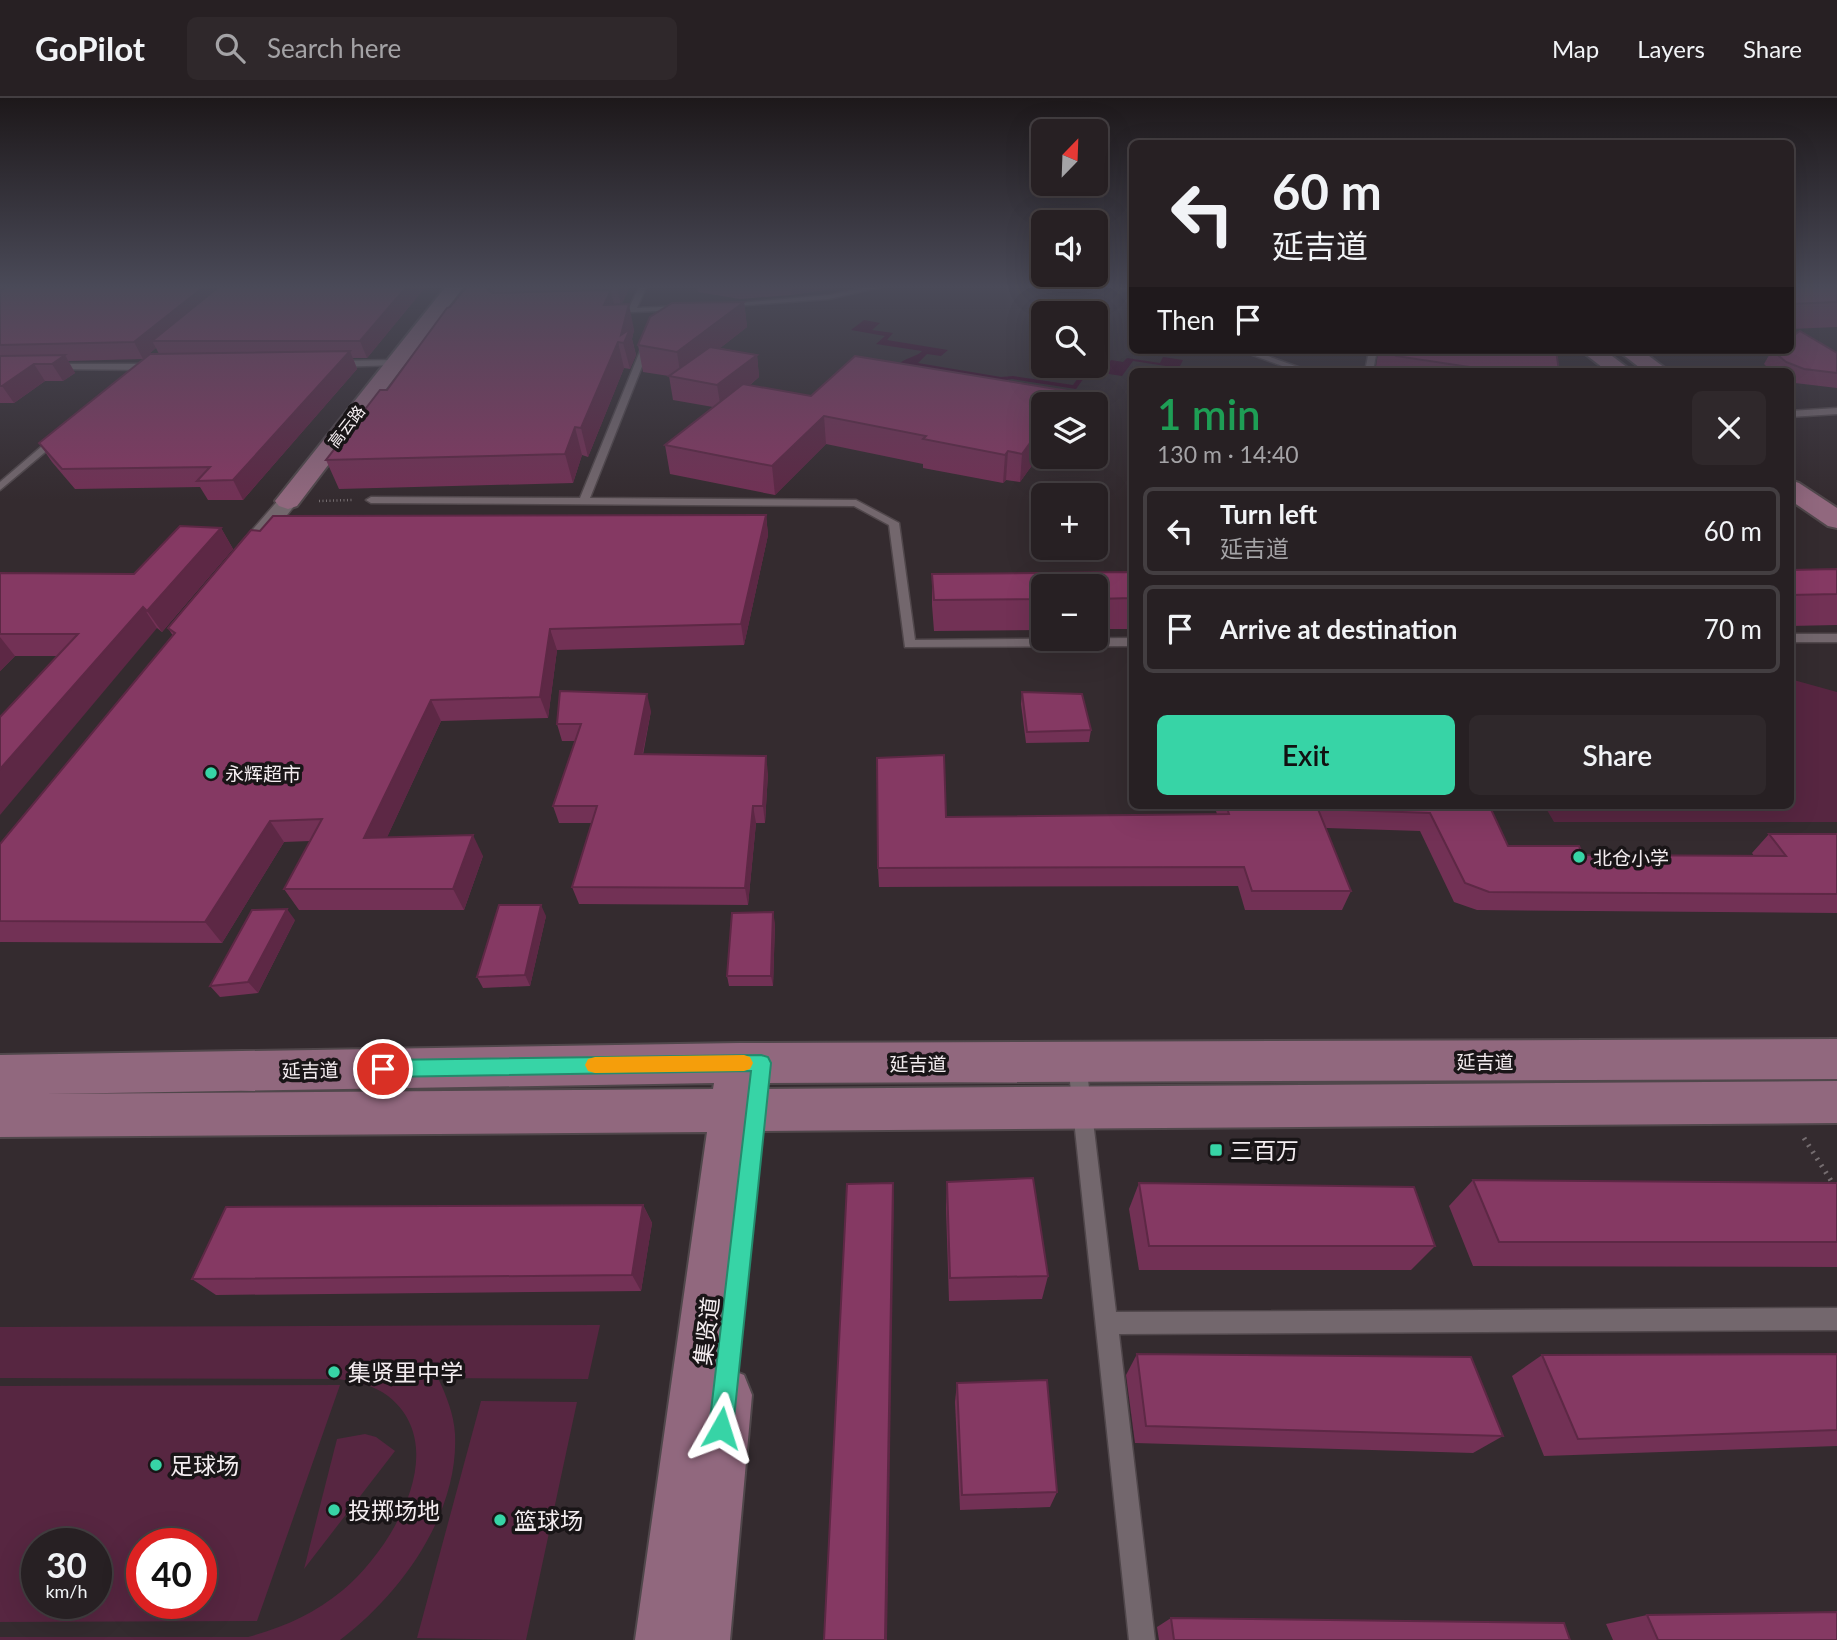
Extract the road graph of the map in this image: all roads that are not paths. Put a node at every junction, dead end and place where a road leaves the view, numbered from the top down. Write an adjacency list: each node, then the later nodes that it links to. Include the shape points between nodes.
1 (400, 357): 7 (main road, 高云路)
2 (641, 357): 22 (lane)
3 (1264, 357): 12 (lane)
4 (1600, 357): 13 (main road)
5 (1637, 357): 14 (main road)
6 (150, 359): 10 (lane)
7 (395, 363): 8 (lane); 24 (main road, 高云路)
8 (328, 364)
9 (167, 366): 10 (lane)
10 (140, 367): 11 (lane); 15 (lane)
11 (38, 368)
12 (1297, 368)
13 (1617, 368)
14 (1654, 368)
15 (130, 375)
16 (1837, 411): 17 (lane)
17 (1794, 414)
18 (70, 427): 21 (lane)
19 (1795, 477): 20 (main road); 25 (main road)
20 (1828, 485)
21 (0, 486)
22 (584, 499): 23 (lane); 29 (lane, via 856,503 894,523 909,644)
23 (371, 500)
24 (288, 502): 26 (street)
25 (1837, 520)
26 (236, 564)
27 (1794, 638): 28 (lane)
28 (1837, 638)
29 (1129, 642)
30 (1837, 1059): 31 (main road, 延吉道)
31 (1077, 1063): 33 (main road, 延吉道); 35 (lane)
32 (0, 1075): 33 (main road, 延吉道)
33 (748, 1086): 35 (main road, 延吉道); 36 (main road, 延吉道); 39 (main road, 集贤道); 40 (main road, 集贤道)
34 (1837, 1102): 35 (main road, 延吉道)
35 (1082, 1108): 38 (lane)
36 (0, 1116)
37 (1837, 1319): 38 (lane)
38 (1107, 1323): 41 (lane)
39 (668, 1640)
40 (697, 1640)
41 (1142, 1640)

